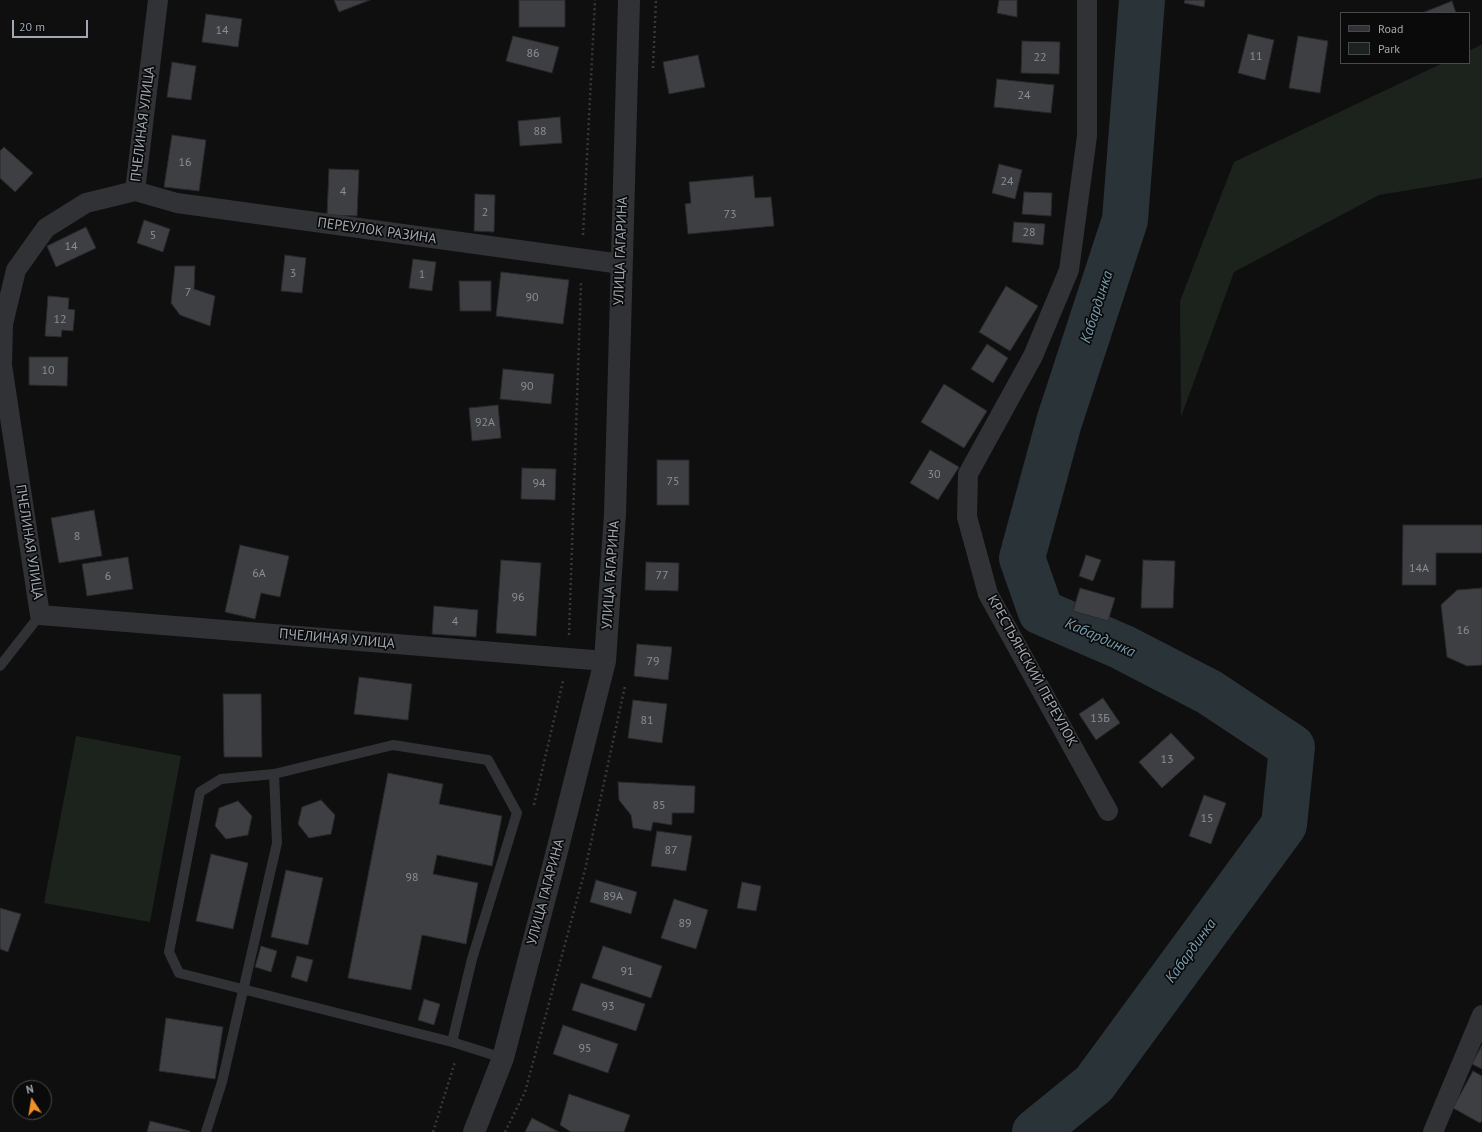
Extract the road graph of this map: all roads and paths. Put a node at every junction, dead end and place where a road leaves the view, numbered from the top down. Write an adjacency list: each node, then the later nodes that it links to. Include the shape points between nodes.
1 (158, 0): 5 (street, ПЧЕЛИНАЯ УЛИЦА)
2 (595, 0): 6 (path)
3 (629, 0): 7 (street, УЛИЦА ГАГАРИНА)
4 (1087, 0): 14 (street, КРЕСТЬЯНСКИЙ ПЕРЕУЛОК, via 1088,136 1069,270 1034,356 968,474 966,518 988,594)
5 (134, 191): 6 (street, ПЕРЕУЛОК РАЗИНА, via 176,203); 8 (street, ПЧЕЛИНАЯ УЛИЦА, via 86,203 46,228 16,270 3,324 2,365)
6 (582, 259): 7 (street, ПЕРЕУЛОК РАЗИНА); 9 (path)
7 (621, 264): 10 (street, УЛИЦА ГАГАРИНА, via 615,514)
8 (40, 615): 9 (street, ПЧЕЛИНАЯ УЛИЦА); 11 (lane)
9 (569, 658): 10 (street, ПЧЕЛИНАЯ УЛИЦА); 13 (path)
10 (605, 660): 18 (street, УЛИЦА ГАГАРИНА)
11 (0, 666)
12 (274, 774): 15 (lane, via 277,843); 15 (lane, via 221,779 200,792 169,952 179,973); 17 (lane, via 393,745 488,760 518,813 472,959)
13 (533, 809)
14 (1108, 811)
15 (243, 989): 17 (lane); 19 (lane, via 222,1082)
16 (1482, 1015): 22 (street)
17 (456, 1043): 18 (lane); 20 (path)
18 (502, 1058): 21 (street, УЛИЦА ГАГАРИНА)
19 (206, 1132)
20 (433, 1132)
21 (474, 1132)
22 (1433, 1132)

